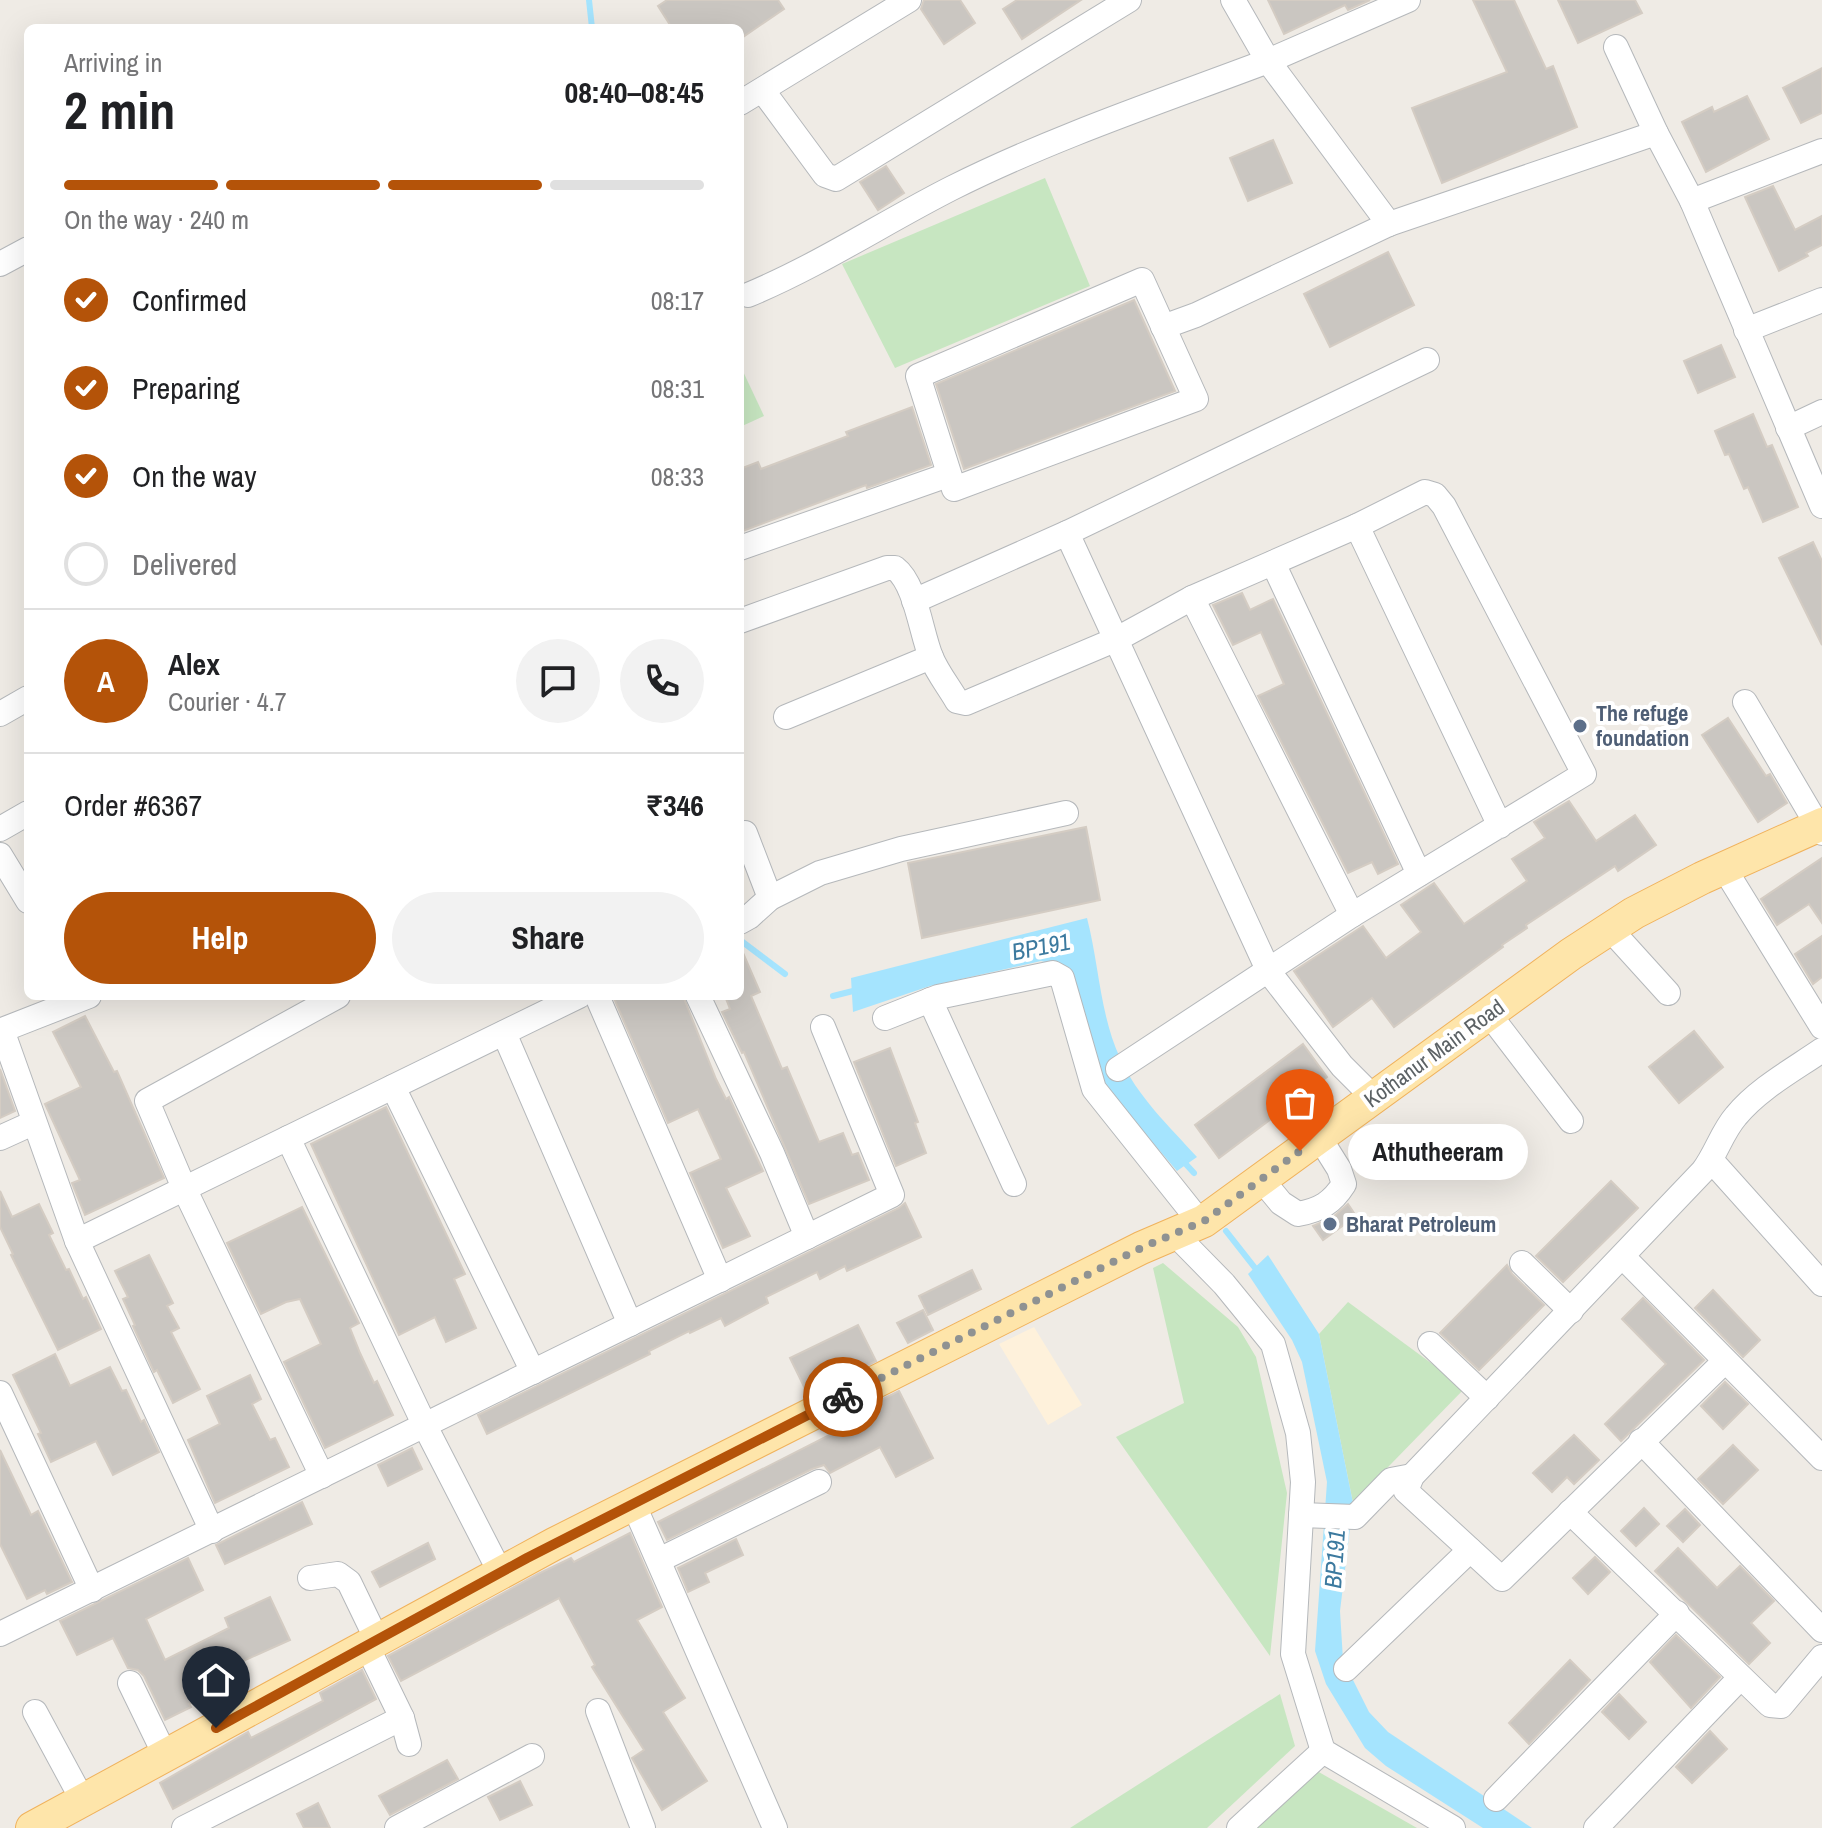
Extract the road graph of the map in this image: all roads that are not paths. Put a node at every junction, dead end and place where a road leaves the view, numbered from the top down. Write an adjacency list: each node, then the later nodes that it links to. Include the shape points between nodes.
1 (909, 0): 7 (street)
2 (1129, 0): 7 (street, via 836,179 825,175)
3 (1233, 0): 6 (street)
4 (1408, 0): 6 (street)
5 (1616, 47): 9 (street)
6 (1268, 61): 12 (street); 15 (street, via 1044,146 953,188 799,274)
7 (763, 91): 8 (street)
8 (744, 101)
9 (1656, 133): 11 (street); 12 (street)
10 (1822, 151): 11 (street)
11 (1692, 201): 18 (street)
12 (1389, 224): 17 (street)
13 (24, 251): 14 (street)
14 (0, 264)
15 (748, 295)
16 (1822, 300): 18 (street)
17 (1163, 327): 22 (street, via 1196,399 954,489); 22 (street, via 1142,280 918,376)
18 (1746, 330): 21 (street)
19 (1427, 360): 25 (street)
20 (1822, 412): 21 (street)
21 (1788, 428): 23 (street)
22 (948, 475): 26 (street)
23 (1822, 506)
24 (1357, 526): 27 (street); 39 (street); 39 (street, via 1425,492 1435,495 1584,774)
25 (1067, 533): 29 (street); 31 (street)
26 (744, 547)
27 (1273, 563): 28 (street); 45 (street)
28 (1192, 598): 31 (street); 48 (street)
29 (914, 601): 30 (street, via 900,572 887,568); 32 (street)
30 (744, 620)
31 (1117, 639): 32 (street, via 966,703 957,701); 51 (street)
32 (931, 657): 36 (street)
33 (24, 700): 35 (street)
34 (1745, 702): 40 (street)
35 (0, 714)
36 (786, 717)
37 (1066, 813): 47 (street, via 888,853 820,873)
38 (24, 815): 41 (street)
39 (1500, 826): 45 (street)
40 (1821, 828): 44 (main road, Kothanur Main Road)
41 (0, 829)
42 (745, 833): 47 (street)
43 (0, 855): 46 (street)
44 (1724, 868): 50 (main road, Kothanur Main Road); 62 (street)
45 (1419, 874): 48 (street)
46 (24, 894)
47 (770, 898): 49 (street)
48 (1352, 915): 51 (street)
49 (744, 920)
50 (1610, 929): 52 (street); 59 (main road, Kothanur Main Road)
51 (1269, 972): 65 (street); 67 (street, via 1342,1066)
52 (1668, 993)
53 (77, 1000): 69 (street, via 2,1030)
54 (331, 1000): 76 (street, via 147,1101)
55 (571, 1000): 63 (street)
56 (599, 1000): 82 (street)
57 (700, 1000): 78 (street)
58 (930, 1000): 60 (street); 75 (street); 77 (street, via 1053,973 1062,978 1094,1089)
59 (1489, 1014): 67 (main road, Kothanur Main Road); 68 (street)
60 (885, 1018)
61 (823, 1027): 78 (street, via 892,1195)
62 (1822, 1027)
63 (504, 1033): 66 (street); 85 (street)
64 (1822, 1050): 73 (street, via 1747,1103)
65 (1118, 1069)
66 (393, 1087): 72 (street); 88 (street)
67 (1373, 1097): 70 (main road, Kothanur Main Road)
68 (1571, 1121)
69 (33, 1123): 71 (street); 79 (street)
70 (1319, 1137): 74 (main road, Kothanur Main Road); 74 (street, via 1344,1184 1334,1199 1316,1211 1298,1214)
71 (0, 1138)
72 (288, 1138): 76 (street); 91 (street)
73 (1711, 1160): 80 (street); 83 (street)
74 (1262, 1180): 77 (main road, Kothanur Main Road)
75 (1014, 1184)
76 (184, 1188): 79 (street); 94 (street)
77 (1187, 1228): 97 (main road, Kothanur Main Road); 99 (street, via 1273,1344 1298,1433)
78 (807, 1237): 82 (street)
79 (77, 1241): 100 (street)
80 (1623, 1257): 84 (street); 87 (street)
81 (1522, 1263): 84 (street)
82 (720, 1280): 85 (street)
83 (1822, 1284)
84 (1571, 1311): 90 (street)
85 (630, 1324): 88 (street)
86 (1430, 1344): 90 (street)
87 (1725, 1361): 92 (street); 93 (street)
88 (533, 1372): 91 (street)
89 (0, 1393): 105 (street)
90 (1487, 1398): 95 (street)
91 (425, 1426): 94 (street); 103 (street)
92 (1641, 1441): 98 (street); 107 (street)
93 (1822, 1458)
94 (322, 1476): 100 (street)
95 (1412, 1476): 99 (street, via 1391,1480 1355,1517); 101 (street, via 1406,1491)
96 (819, 1482): 102 (street)
97 (633, 1503): 102 (street); 103 (main road, Kothanur Main Road)
98 (1570, 1512): 101 (street, via 1502,1579); 106 (street)
99 (1306, 1515): 118 (street, via 1293,1654)
100 (212, 1531): 105 (street)
101 (1470, 1550): 111 (street)
102 (659, 1560): 128 (street)
103 (500, 1572): 109 (main road, Kothanur Main Road)
104 (310, 1578): 109 (street, via 338,1574 349,1582)
105 (92, 1590): 108 (street)
106 (1677, 1613): 112 (street); 122 (street)
107 (1822, 1630)
108 (0, 1634)
109 (372, 1643): 116 (street); 119 (main road, Kothanur Main Road)
110 (1822, 1657): 112 (street, via 1781,1706 1770,1705)
111 (1346, 1669)
112 (1740, 1678): 131 (street)
113 (130, 1683): 119 (street)
114 (598, 1711): 127 (street)
115 (35, 1712): 121 (street)
116 (402, 1718): 117 (street); 125 (street)
117 (409, 1744)
118 (1323, 1751): 129 (street); 130 (street)
119 (165, 1755): 121 (main road, Kothanur Main Road)
120 (532, 1756): 123 (street)
121 (82, 1799): 124 (main road, Kothanur Main Road)
122 (1496, 1799)
123 (430, 1820): 126 (street)
124 (46, 1824)
125 (184, 1828)
126 (397, 1828)
127 (643, 1828)
128 (775, 1828)
129 (1239, 1828)
130 (1453, 1828)
131 (1596, 1828)

